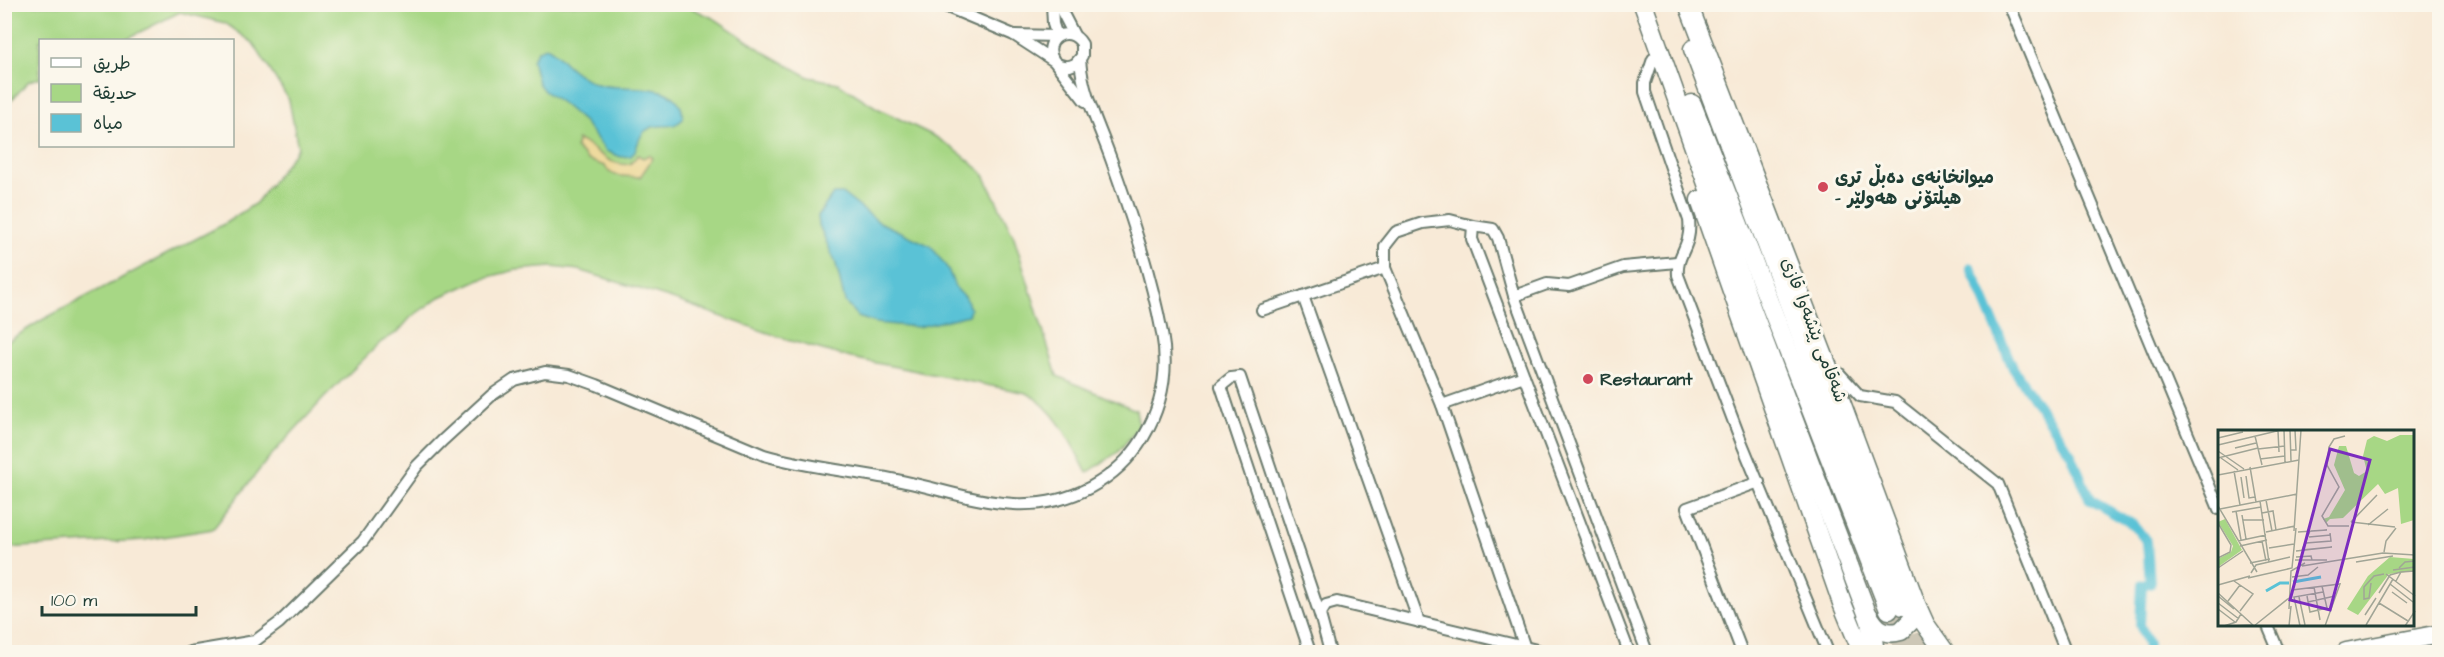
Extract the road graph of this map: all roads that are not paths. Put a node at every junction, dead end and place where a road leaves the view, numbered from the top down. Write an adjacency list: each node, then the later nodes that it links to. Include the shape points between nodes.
1 (940, 4): 10 (street)
2 (1052, 4): 12 (street)
3 (1058, 4): 11 (street)
4 (1637, 4): 13 (main road)
5 (1643, 4): 29 (main road, via 1751,307)
6 (1652, 4): 7 (main road, شەقامی پێشەوا قازی, via 1896,608)
7 (1677, 4)
8 (1689, 4): 23 (main road, شەقامی پێشەوا قازی)
9 (2009, 4): 27 (street)
10 (1014, 35): 12 (street); 15 (street)
11 (1074, 35): 12 (street); 14 (street, via 1083,48)
12 (1057, 36): 15 (street, via 1050,50)
13 (1653, 59): 18 (street, via 1645,92 1689,220 1687,247); 44 (main road)
14 (1080, 60): 15 (street, via 1068,67); 16 (street)
15 (1054, 61): 16 (street)
16 (1089, 106): 36 (street, via 1120,184 1156,307 1165,353 1163,387 1154,420 1122,466 1105,479 1049,503 981,501 881,477 788,462 597,384 569,375 530,374 492,395 443,440 417,466 363,542 279,623 255,641)
17 (1473, 226): 19 (street, via 1450,220 1396,232 1385,246); 21 (street, via 1493,229); 24 (street, via 1472,238)
18 (1677, 262): 21 (street, via 1623,267 1569,286 1547,284); 26 (street, via 1678,275)
19 (1385, 268): 20 (street); 25 (street)
20 (1303, 296): 22 (street); 31 (street)
21 (1514, 296): 41 (street)
22 (1262, 310)
23 (1828, 367): 28 (main road, شەقامی پێشەوا قازی); 47 (street, via 1860,396 1895,402 1998,484)
24 (1524, 376): 25 (street); 40 (street)
25 (1442, 405): 35 (street)
26 (1759, 482): 42 (street, via 1687,508); 43 (street)
27 (2218, 507)
28 (1909, 587): 29 (main road, via 1914,615 1901,632 1880,630); 46 (main road, شەقامی پێشەوا قازی, via 1925,624)
29 (1866, 611): 45 (main road)
30 (1320, 615): 31 (street, via 1326,605 1337,602); 37 (street, via 1240,377 1231,378 1221,386); 38 (street)
31 (1419, 622): 35 (street)
32 (2268, 627): 48 (street)
33 (2439, 634): 49 (main road)
34 (2439, 646): 50 (main road)
35 (1525, 648): 39 (street)
36 (190, 652)
37 (1310, 652)
38 (1330, 652)
39 (1545, 652)
40 (1629, 652)
41 (1647, 652)
42 (1742, 652)
43 (1828, 652)
44 (1862, 652)
45 (1875, 652)
46 (1945, 652)
47 (2066, 652)
48 (2279, 652)
49 (2346, 652)
50 (2405, 652)

